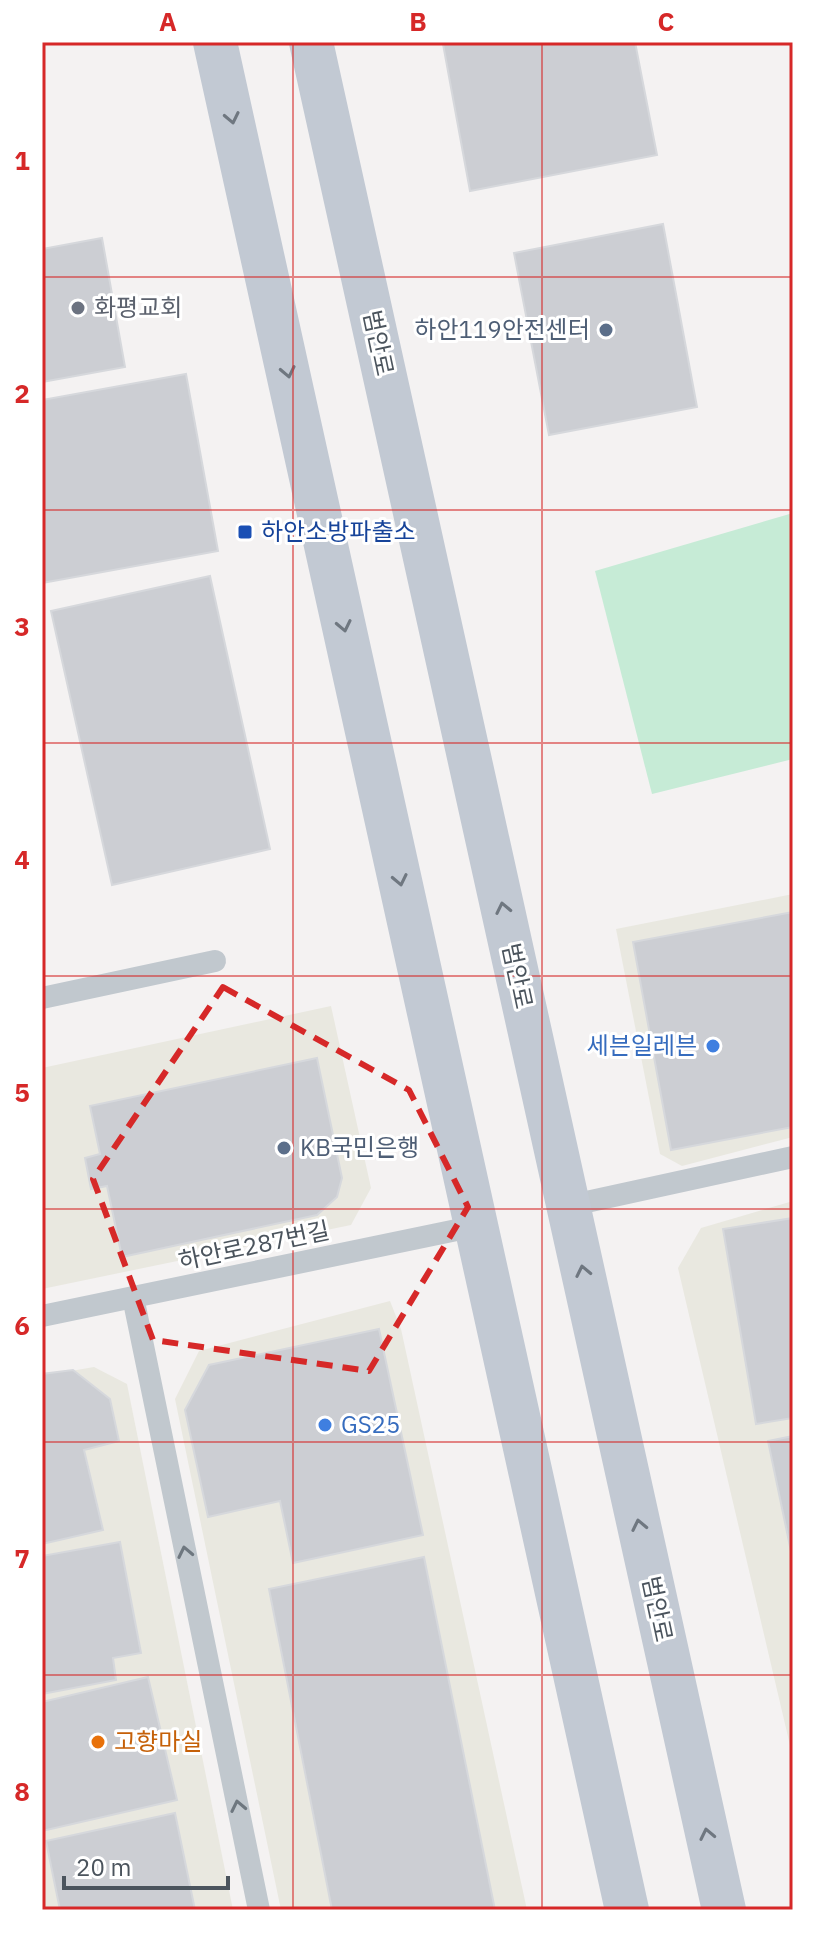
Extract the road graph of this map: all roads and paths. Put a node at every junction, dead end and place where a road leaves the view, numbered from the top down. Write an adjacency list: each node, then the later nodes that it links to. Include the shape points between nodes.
1 (215, 42): 7 (main road, one-way to 7)
2 (311, 42): 6 (main road, 범안로, one-way to 2)
3 (215, 961): 4 (lane)
4 (42, 998)
5 (793, 1157): 6 (lane)
6 (568, 1206): 12 (main road, 범안로, one-way to 6)
7 (476, 1226): 8 (lane, 하안로287번길); 11 (main road)
8 (133, 1297): 9 (lane, 하안로287번길); 10 (lane, one-way to 8)
9 (42, 1316)
10 (259, 1910)
11 (627, 1910)
12 (724, 1910)

